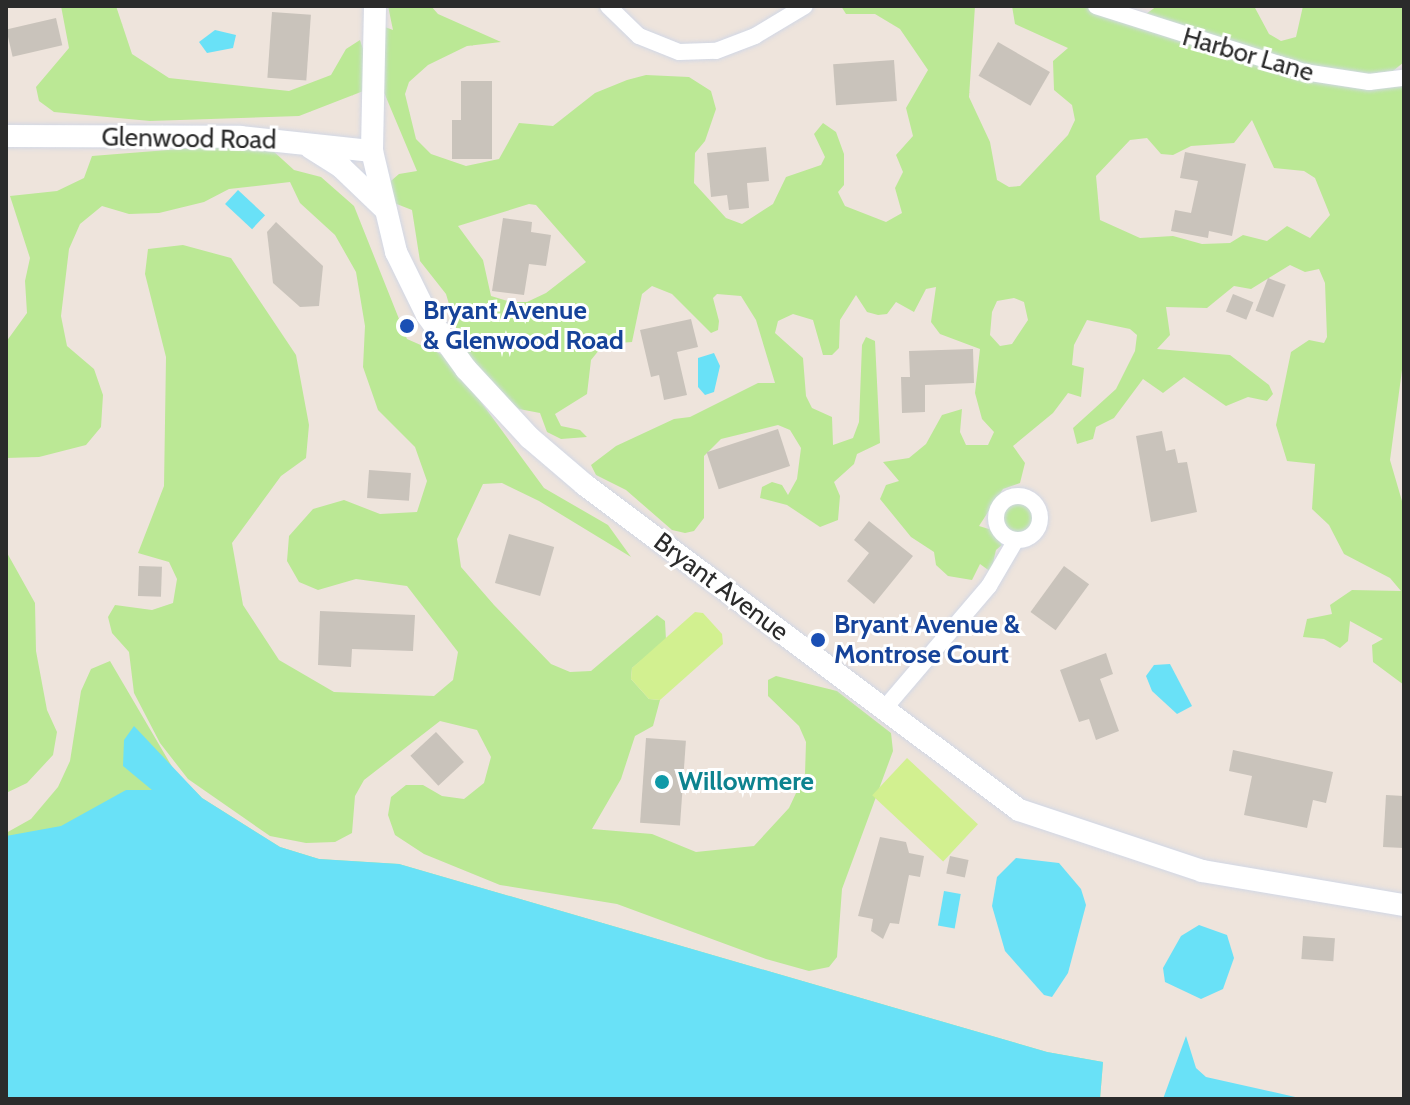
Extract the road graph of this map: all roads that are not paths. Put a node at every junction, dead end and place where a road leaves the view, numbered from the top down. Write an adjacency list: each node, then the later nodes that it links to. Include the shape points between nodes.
1 (375, 6): 8 (main road, Bryant Avenue)
2 (608, 6): 3 (street, via 639,36 679,52 716,51 755,36)
3 (805, 6)
4 (1096, 6): 5 (street, Harbor Lane, via 1304,72 1369,82)
5 (1404, 78)
6 (6, 136): 7 (main road, Glenwood Road)
7 (299, 141): 8 (main road, Glenwood Road); 9 (main road, via 341,167)
8 (372, 151): 9 (main road, Bryant Avenue)
9 (385, 209): 11 (main road, Bryant Avenue, via 404,271 427,315 491,399 585,485)
10 (1016, 540): 11 (street, via 989,586)
11 (884, 709): 12 (main road, Bryant Avenue, via 995,794 1049,824 1202,871)
12 (1404, 905)

